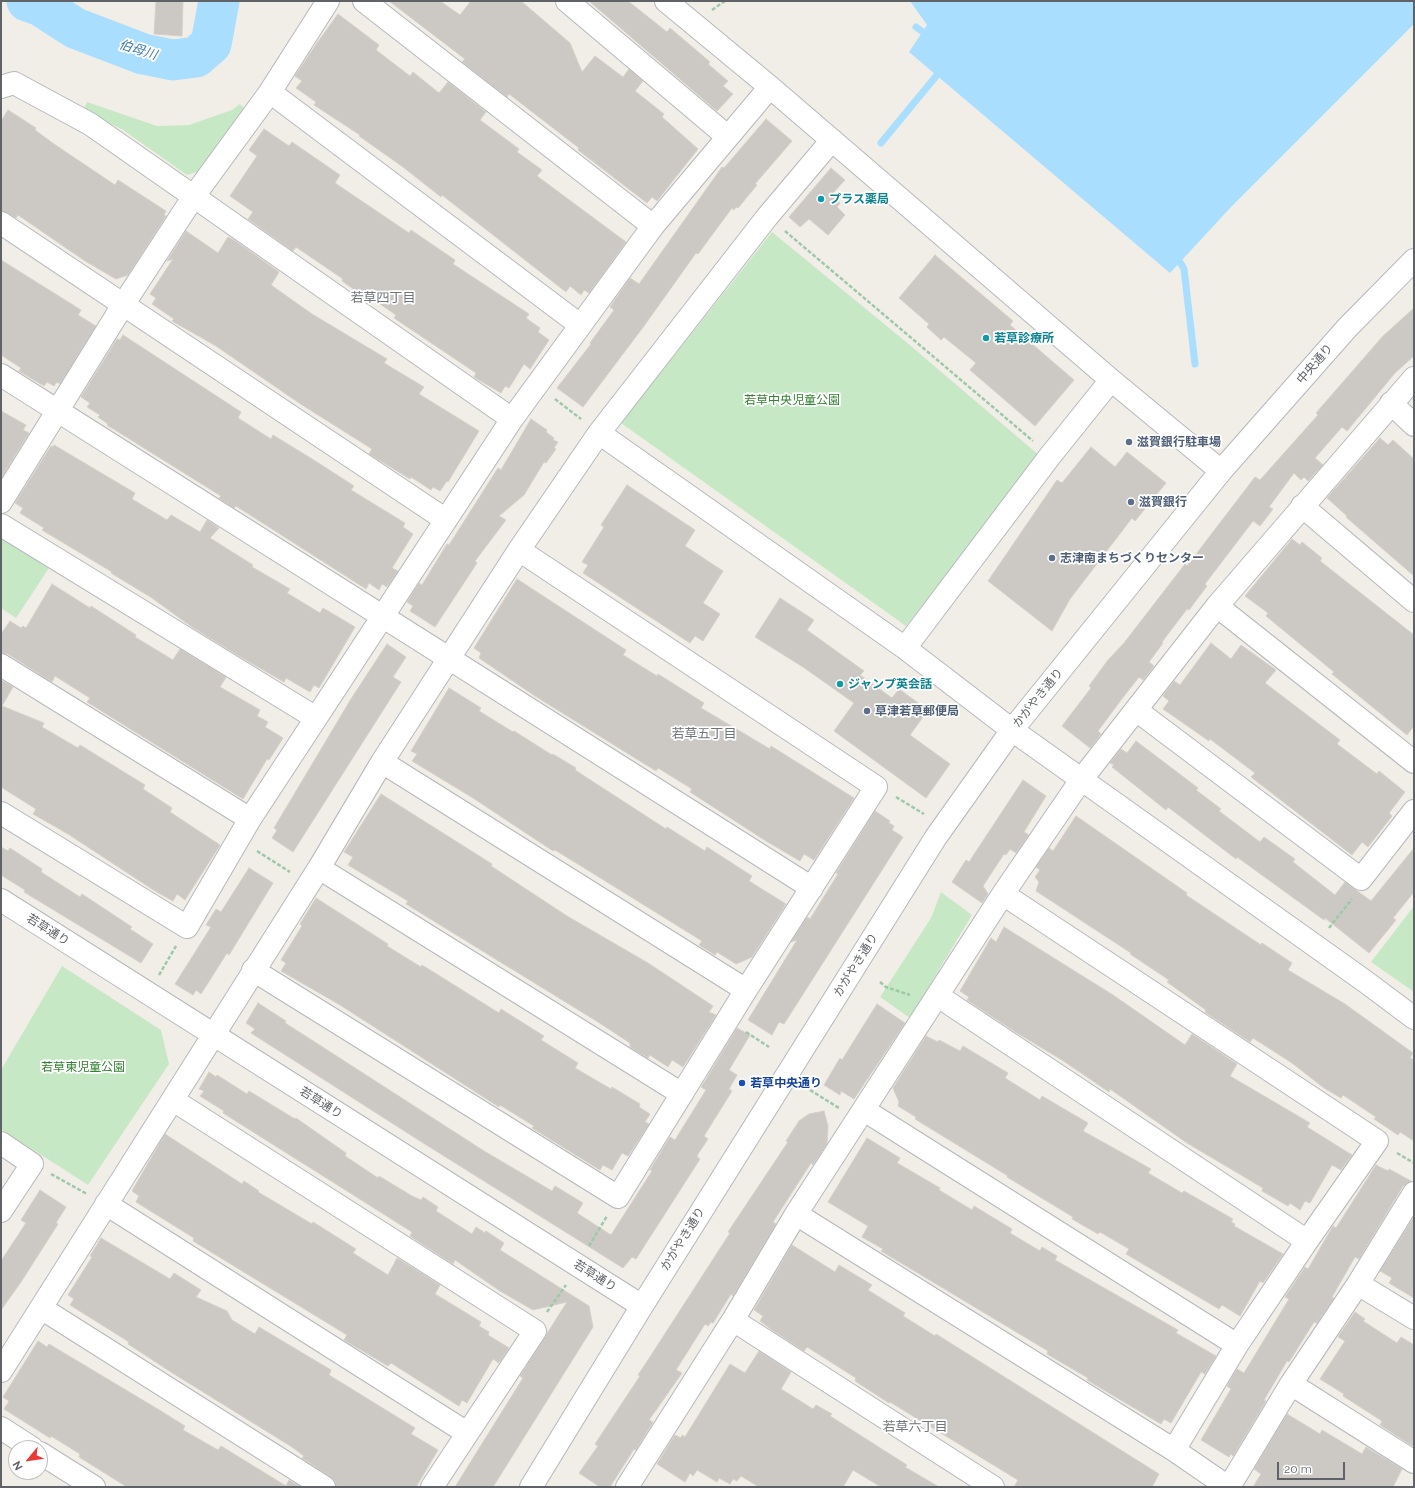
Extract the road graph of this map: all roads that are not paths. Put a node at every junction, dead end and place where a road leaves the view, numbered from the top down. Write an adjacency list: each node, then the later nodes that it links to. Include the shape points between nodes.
1 (328, 1): 7 (street)
2 (364, 1): 12 (street)
3 (567, 1): 8 (street)
4 (666, 1): 6 (street)
5 (1, 87): 10 (street, via 14,83 90,124)
6 (770, 87): 8 (street); 9 (street)
7 (270, 92): 10 (street); 15 (street)
8 (728, 136): 12 (street)
9 (832, 140): 18 (street); 23 (street)
10 (194, 196): 14 (street); 21 (street)
11 (1, 223): 14 (street)
12 (652, 226): 15 (street)
13 (1414, 260): 24 (street, 中央通り, via 1347,328)
14 (123, 305): 20 (street); 27 (street)
15 (580, 325): 21 (street)
16 (1, 375): 20 (street)
17 (1414, 378): 19 (street)
18 (1111, 380): 24 (street); 33 (street, via 1050,456)
19 (1391, 403): 22 (street); 26 (street)
20 (57, 410): 25 (street); 32 (street)
21 (512, 420): 27 (street)
22 (1414, 425)
23 (592, 428): 29 (street); 33 (street)
24 (1221, 471): 38 (street, かがやき通り)
25 (1, 502)
26 (1302, 506): 30 (street); 31 (street)
27 (446, 520): 32 (street)
28 (1, 525): 37 (street)
29 (519, 550): 34 (street); 46 (street, via 876,787)
30 (1414, 600)
31 (1218, 606): 36 (street); 40 (street)
32 (384, 617): 34 (street); 37 (street)
33 (905, 648): 38 (street)
34 (450, 658): 39 (street); 46 (street)
35 (1, 665): 44 (street)
36 (1136, 710): 41 (street); 42 (street, via 1361,879)
37 (316, 718): 44 (street)
38 (1012, 730): 41 (street); 64 (street, かがやき通り, via 936,837)
39 (382, 762): 45 (street); 50 (street)
40 (1414, 762)
41 (1081, 780): 47 (street); 52 (street)
42 (1414, 810)
43 (1, 813): 44 (street, via 187,926)
44 (250, 820)
45 (319, 868): 49 (street); 54 (street)
46 (812, 888): 50 (street)
47 (1003, 894): 51 (street); 62 (street, via 1377,1141)
48 (1, 900): 53 (street, 若草通り)
49 (253, 970): 53 (street); 54 (street, via 618,1197)
50 (746, 990): 54 (street)
51 (935, 1001): 56 (street); 62 (street)
52 (1414, 1018)
53 (212, 1035): 55 (street); 64 (street, 若草通り)
54 (682, 1094)
55 (173, 1100): 59 (street); 72 (street, via 535,1331)
56 (861, 1115): 61 (street); 68 (street)
57 (1, 1142): 60 (street, via 32,1164)
58 (1414, 1193): 63 (street)
59 (106, 1204): 65 (street); 72 (street)
60 (1, 1211)
61 (796, 1214): 67 (street); 74 (street)
62 (1307, 1241): 68 (street)
63 (1358, 1284): 66 (street); 70 (street)
64 (642, 1306): 80 (street, かがやき通り)
65 (41, 1308): 69 (street); 78 (street)
66 (1414, 1318)
67 (733, 1320): 81 (street); 82 (street)
68 (1237, 1345): 74 (street)
69 (1, 1371)
70 (1291, 1384): 76 (street); 83 (street)
71 (1, 1428): 73 (street)
72 (467, 1433): 79 (street)
73 (20, 1440)
74 (1174, 1450): 83 (street)
75 (48, 1458): 77 (street)
76 (1414, 1462)
77 (94, 1487)
78 (324, 1487)
79 (432, 1487)
80 (531, 1487)
81 (627, 1487)
82 (993, 1487)
83 (1229, 1487)

